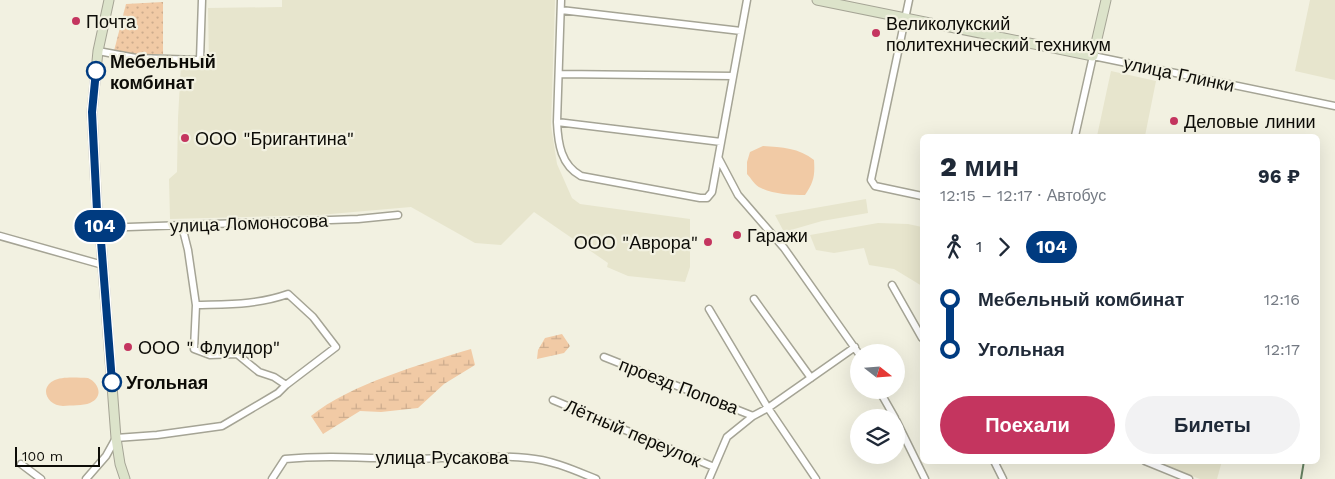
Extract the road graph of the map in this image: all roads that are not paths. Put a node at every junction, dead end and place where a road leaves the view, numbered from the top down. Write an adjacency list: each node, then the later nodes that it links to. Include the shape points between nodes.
1 (109, 0): 2 (street); 12 (main road)
2 (114, 0)
3 (202, 0): 12 (street, via 200,60 136,58)
4 (562, 0): 9 (street)
5 (747, 0): 11 (street)
6 (817, 0): 10 (main road, улица Глинки)
7 (909, 0): 10 (street)
8 (1106, 0): 13 (main road)
9 (561, 10): 11 (street); 14 (street)
10 (906, 18): 13 (main road, улица Глинки); 21 (street, via 871,180 875,186)
11 (741, 31): 15 (street)
12 (98, 51): 24 (main road, via 92,112)
13 (1093, 56): 16 (street, улица Глинки); 18 (street)
14 (560, 74): 15 (street); 17 (street)
15 (733, 76): 19 (street)
16 (1335, 106)
17 (557, 122): 19 (street); 20 (street, via 558,142 565,161 572,171 593,179 707,198 712,192)
18 (1075, 134)
19 (721, 142): 20 (street)
20 (719, 159): 32 (street, via 738,195 784,248)
21 (920, 196)
22 (398, 215): 23 (street, улица Ломоносова)
23 (182, 226): 24 (street, улица Ломоносова); 29 (street)
24 (100, 228): 26 (main road)
25 (0, 236): 26 (street)
26 (103, 265): 40 (main road)
27 (892, 285): 31 (street)
28 (754, 299): 35 (street)
29 (196, 305): 36 (street, via 194,349 210,355 237,354 259,372); 36 (street, via 248,303 288,294 336,347)
30 (709, 309): 38 (street, проезд Попова)
31 (920, 334)
32 (853, 344)
33 (850, 350): 35 (street)
34 (604, 357): 39 (street, проезд Попова)
35 (810, 378): 38 (street)
36 (286, 385): 40 (street, via 222,426)
37 (553, 400): 45 (street, Лётный переулок)
38 (768, 408): 39 (street); 52 (street, проезд Попова)
39 (753, 416): 45 (street, via 728,437)
40 (116, 438): 47 (street, via 106,456); 48 (main road)
41 (905, 438): 53 (street)
42 (21, 464): 46 (street)
43 (996, 464): 54 (street)
44 (1152, 464): 55 (street)
45 (714, 467): 51 (street)
46 (41, 479)
47 (86, 479)
48 (125, 479)
49 (272, 479): 50 (street, улица Русакова, via 285,459 315,456 529,458 559,464)
50 (596, 479)
51 (709, 479)
52 (816, 479)
53 (925, 479)
54 (1003, 479)
55 (1189, 479)

